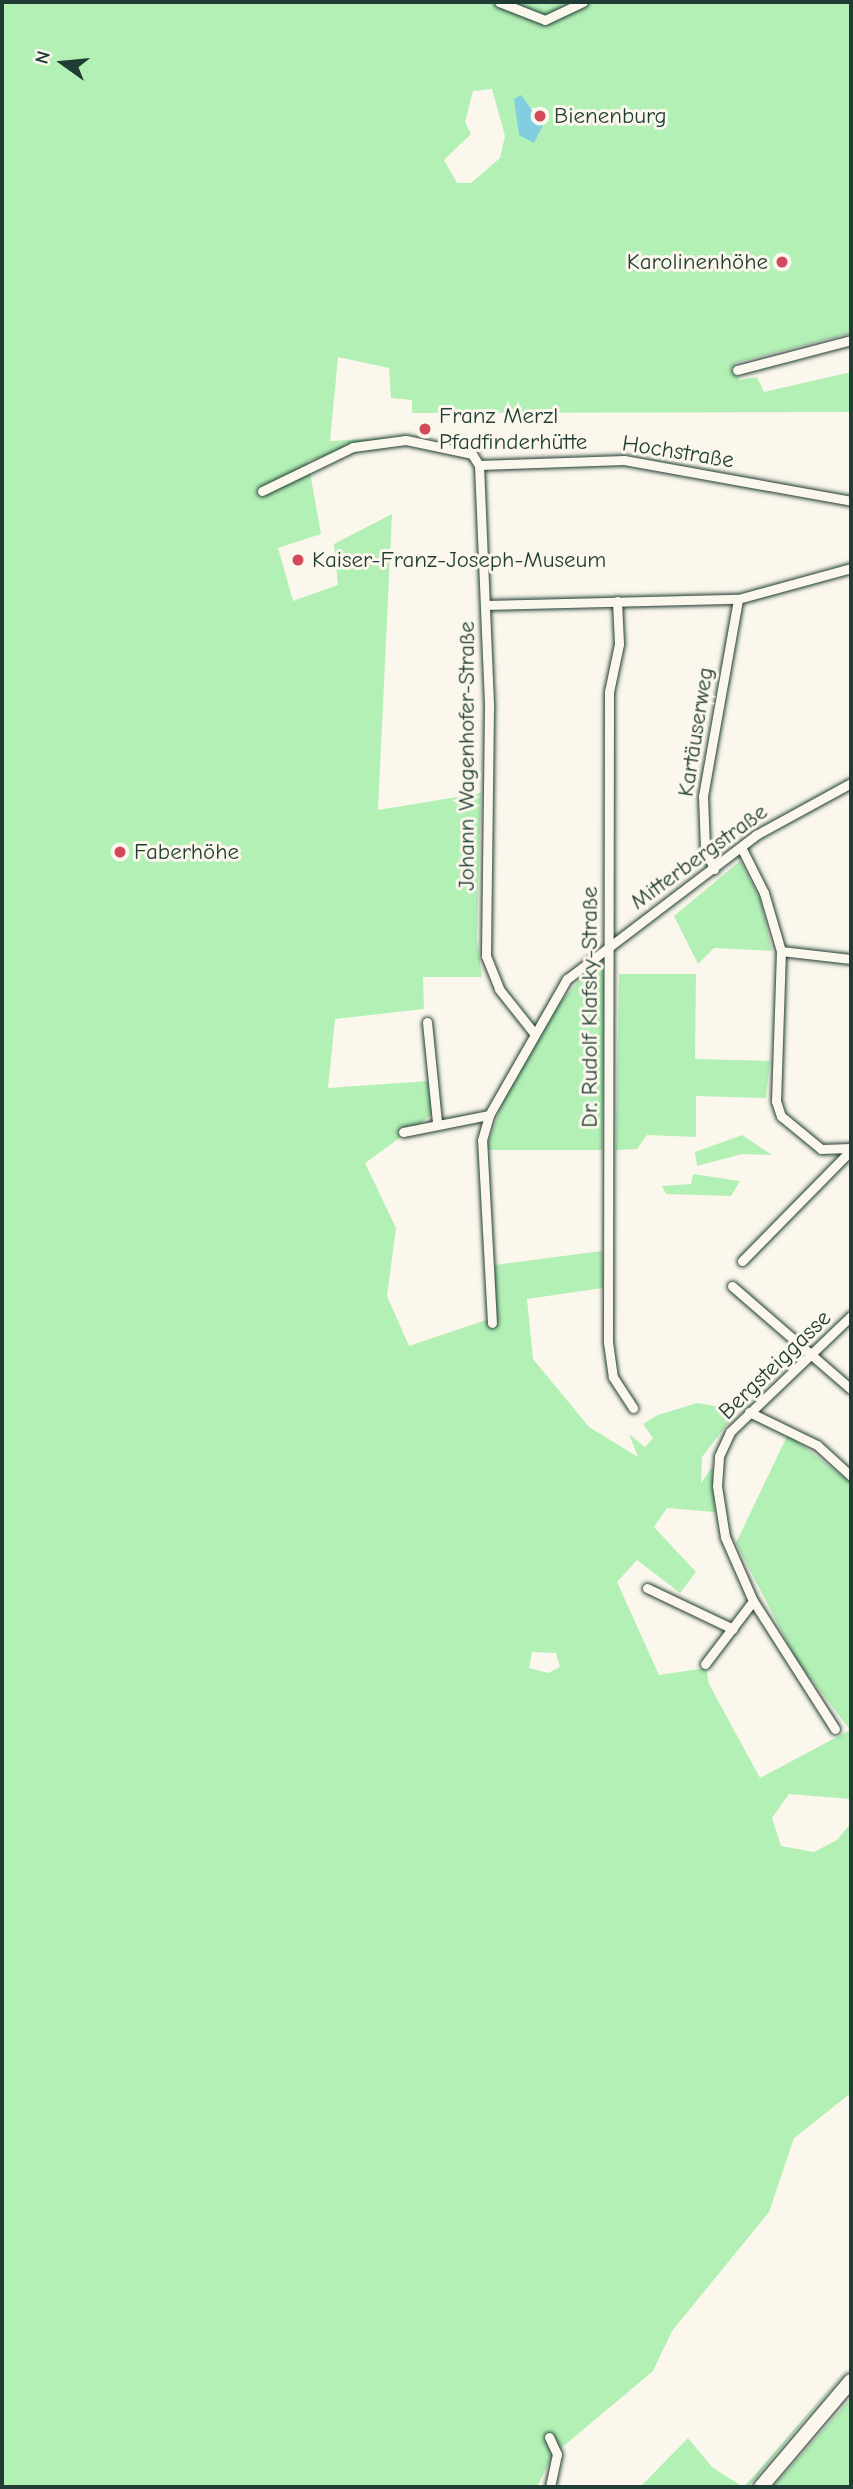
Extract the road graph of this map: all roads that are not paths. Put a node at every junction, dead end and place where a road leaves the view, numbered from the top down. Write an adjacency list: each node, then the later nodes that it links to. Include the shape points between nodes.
1 (499, 2): 2 (street, via 545,20)
2 (583, 2)
3 (851, 340): 4 (street)
4 (737, 370)
5 (480, 465): 6 (street, via 472,454 406,440 353,447); 7 (street, Hochstraße, via 624,460); 11 (street, Johann Wagenhofer-Straße)
6 (262, 491)
7 (851, 501)
8 (851, 568): 9 (street)
9 (738, 599): 10 (street); 14 (street, Kartäuserweg, via 703,796 705,848)
10 (617, 601): 11 (street); 15 (street, Dr. Rudolf Klafsky-Straße, via 620,644 609,692)
11 (485, 605): 19 (street, Johann Wagenhofer-Straße, via 486,956 499,989)
12 (851, 783): 13 (street, Mitterbergstraße)
13 (742, 849): 14 (street, Mitterbergstraße); 16 (street, via 764,893)
14 (714, 869): 15 (street, Mitterbergstraße)
15 (613, 942): 19 (street, Mitterbergstraße, via 567,979); 30 (street, Dr. Rudolf Klafsky-Straße, via 608,1342 613,1377)
16 (781, 951): 17 (street); 23 (street, via 776,1101 781,1116 821,1149)
17 (851, 959)
18 (427, 1022): 21 (street)
19 (534, 1033): 20 (street, Mitterbergstraße)
20 (489, 1115): 21 (street); 27 (street, Mitterbergstraße, via 481,1173)
21 (437, 1122): 22 (street)
22 (403, 1132)
23 (851, 1149): 24 (street)
24 (742, 1261)
25 (732, 1286): 28 (street)
26 (851, 1316): 28 (street, Bergsteiggasse)
27 (492, 1323)
28 (810, 1351): 29 (street); 31 (street, Bergsteiggasse)
29 (851, 1389)
30 (633, 1408)
31 (749, 1412): 32 (street, via 817,1445); 34 (street, Bergsteiggasse, via 719,1455 717,1486 725,1537)
32 (851, 1476)
33 (647, 1588): 35 (street)
34 (753, 1601): 35 (street); 37 (street, Bergsteiggasse)
35 (733, 1629): 36 (street)
36 (705, 1664)
37 (835, 1729)
38 (851, 2381): 41 (main road)
39 (549, 2437): 40 (street, via 557,2454)
40 (550, 2487)
41 (761, 2487)

